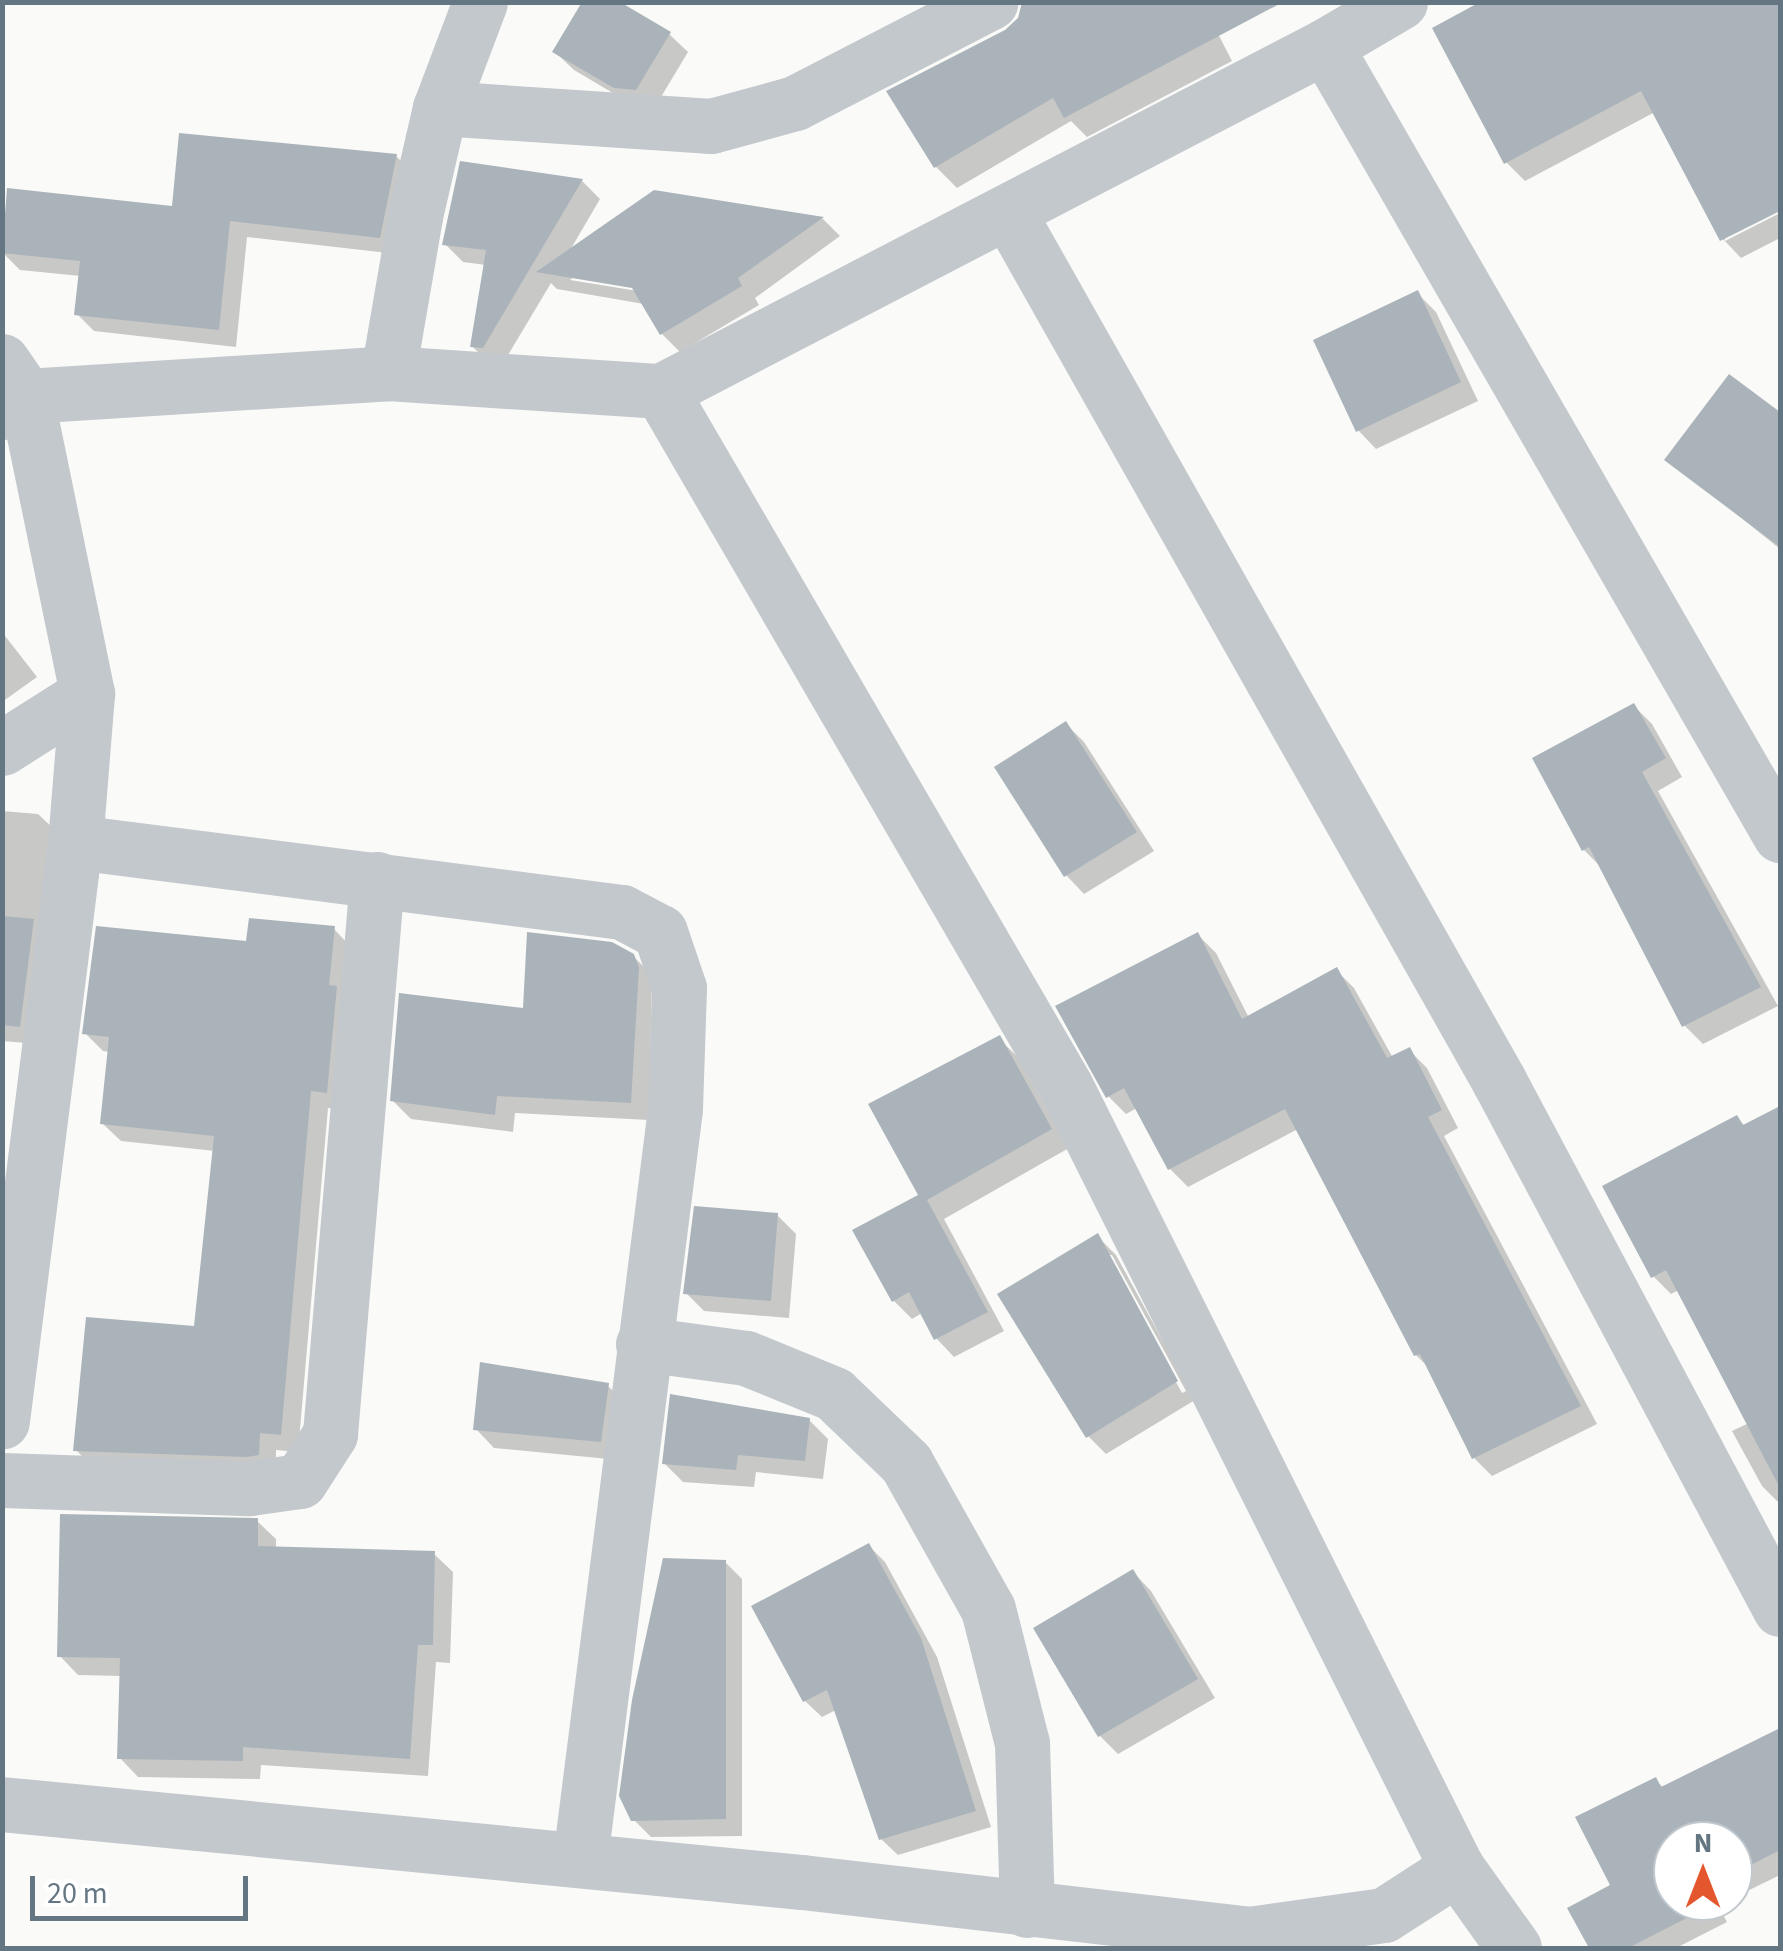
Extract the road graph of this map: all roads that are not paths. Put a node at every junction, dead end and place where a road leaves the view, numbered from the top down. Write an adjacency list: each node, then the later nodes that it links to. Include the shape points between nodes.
1 (480, 2): 5 (street)
2 (990, 2): 5 (street, via 795,103 711,126)
3 (1400, 2): 4 (street)
4 (1325, 46): 6 (street); 12 (street)
5 (440, 108): 7 (street)
6 (1008, 212): 9 (street); 18 (street, via 1499,1081)
7 (388, 373): 8 (street); 9 (street)
8 (10, 389): 10 (street)
9 (661, 391): 21 (street, via 1066,1087)
10 (87, 694): 11 (street); 13 (street)
11 (2, 748)
12 (1778, 827)
13 (75, 842): 14 (street); 16 (street)
14 (376, 879): 15 (street, via 622,912 660,932 679,988 676,1109); 17 (street, via 330,1434 300,1481 248,1488)
15 (643, 1344): 20 (street); 22 (street, via 746,1358 834,1394 906,1463 988,1609 1022,1743)
16 (2, 1421)
17 (2, 1480)
18 (1780, 1610)
19 (2, 1804): 20 (street)
20 (580, 1859): 22 (street)
21 (1458, 1868): 22 (street, via 1384,1915 1250,1934); 23 (street)
22 (1027, 1910)
23 (1514, 1948)

